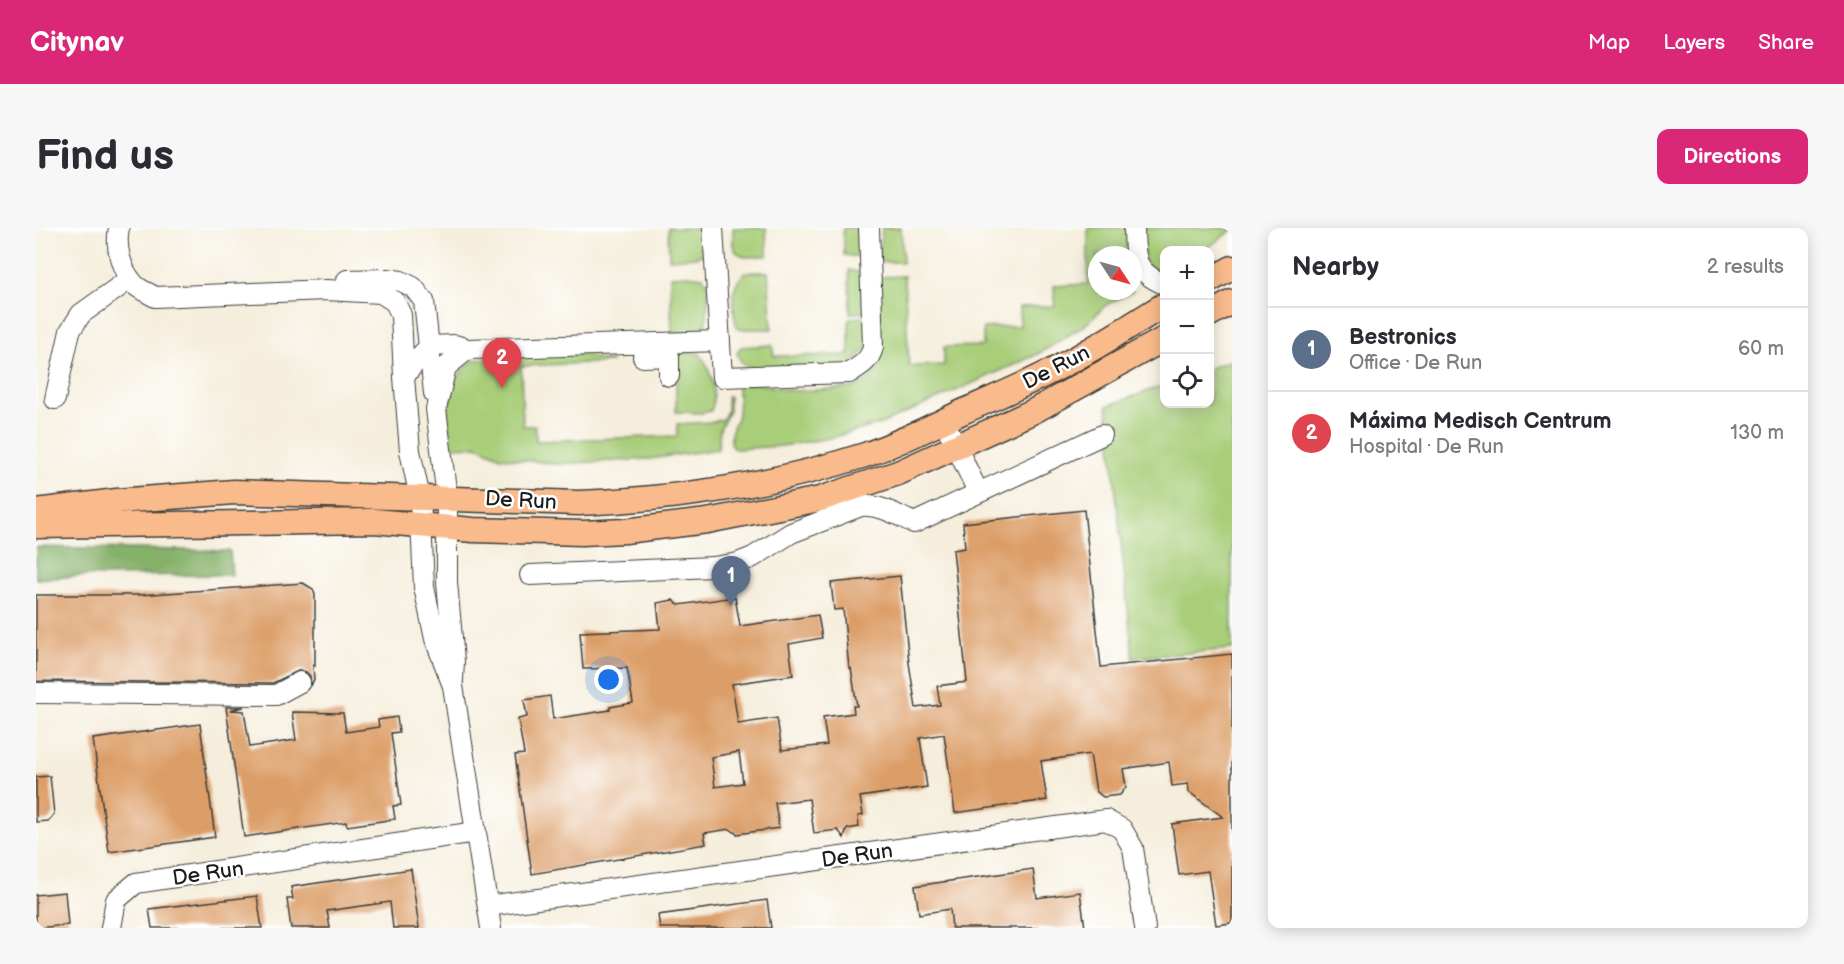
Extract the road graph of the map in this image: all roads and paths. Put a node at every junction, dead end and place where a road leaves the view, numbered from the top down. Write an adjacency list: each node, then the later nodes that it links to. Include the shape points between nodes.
1 (119, 228): 7 (street, via 118,253)
2 (869, 228): 13 (street, via 873,347 864,364 849,373 722,377)
3 (1134, 228): 8 (street, via 1135,260 1147,276)
4 (714, 230): 13 (street)
5 (1232, 268): 6 (main road)
6 (1214, 277)
7 (130, 279): 9 (street, via 155,297); 20 (street, via 81,314 70,331)
8 (1160, 282)
9 (268, 292): 15 (street, via 326,280 401,281 423,301); 19 (street, via 381,293 395,302 401,315)
10 (1232, 302): 12 (main road)
11 (1160, 307): 22 (main road, De Run, via 1065,364)
12 (1214, 311)
13 (720, 341): 16 (street)
14 (1160, 341): 24 (main road, De Run, via 1034,411)
15 (430, 346): 17 (street); 19 (street); 21 (street)
16 (585, 346): 17 (street); 18 (street, via 619,358 669,356)
17 (468, 349): 21 (street, via 446,367)
18 (669, 376)
19 (404, 377): 26 (street, via 409,445)
20 (55, 399)
21 (435, 409): 27 (street)
22 (944, 421): 24 (street); 27 (main road, De Run, via 867,454 821,468 658,498 579,503)
23 (1102, 435): 25 (street)
24 (957, 448): 25 (street); 31 (main road, De Run, via 863,486 775,509 707,521 582,534)
25 (978, 492): 32 (street, via 914,523 879,507 861,506 791,533 738,563)
26 (420, 498): 27 (main road, De Run); 28 (main road, De Run, via 234,492); 29 (street)
27 (447, 498): 31 (street)
28 (36, 511)
29 (422, 525): 30 (main road, De Run, via 359,521); 31 (main road, De Run); 34 (street, via 424,587 435,639)
30 (36, 526)
31 (447, 527): 34 (street)
32 (530, 575)
33 (300, 682): 35 (street, via 276,695)
34 (453, 686): 36 (street)
35 (36, 693)
36 (476, 832): 37 (street); 38 (street, De Run, via 136,883 116,900)
37 (488, 906): 39 (street); 40 (street, De Run, via 1106,820 1122,829 1133,848)
38 (111, 928)
39 (491, 928)
40 (1145, 928)

